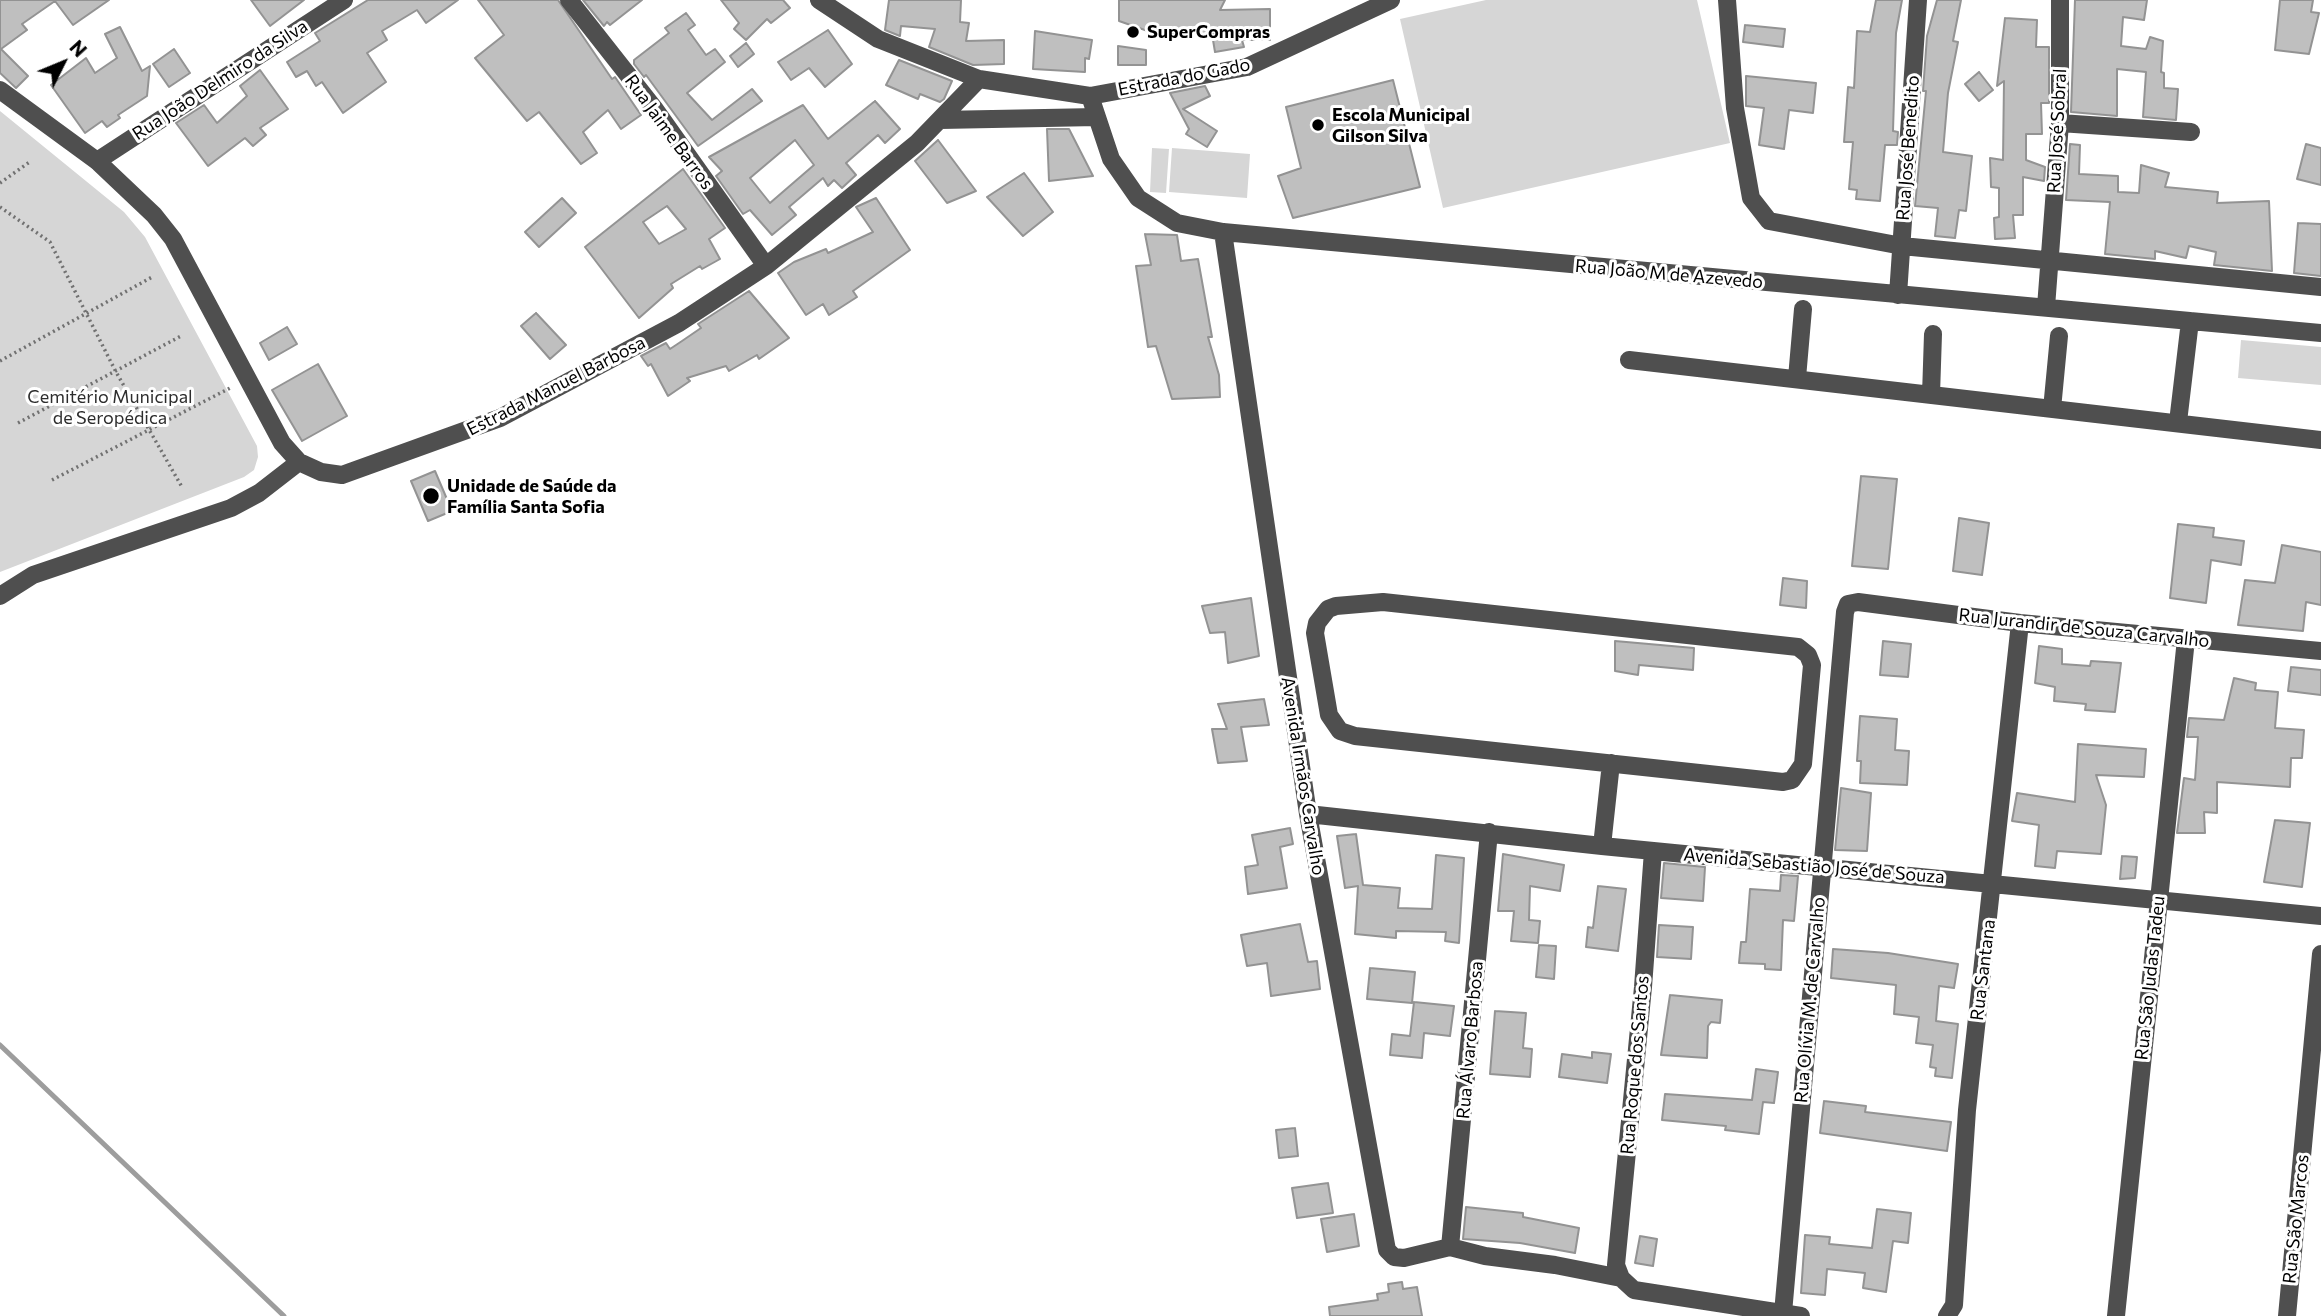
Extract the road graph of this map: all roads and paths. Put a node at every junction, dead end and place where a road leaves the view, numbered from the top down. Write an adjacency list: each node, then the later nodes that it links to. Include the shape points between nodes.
1 (344, 0): 16 (street, Rua João Delmiro da Silva)
2 (569, 0): 22 (street, Rua Jaime Barros, via 654,108)
3 (819, 0): 8 (street, via 878,39)
4 (1391, 0): 10 (street, Estrada do Gado, via 1247,67)
5 (1727, 0): 20 (street, via 1735,108 1751,198 1769,220)
6 (1918, 0): 20 (street, Rua José Benedito)
7 (2060, 0): 13 (street, Rua José Sobral)
8 (979, 79): 10 (street); 12 (street, Estrada Manuel Barbosa)
9 (0, 90): 16 (street)
10 (1090, 96): 11 (street, Rua João M de Azevedo)
11 (1097, 117): 12 (street); 19 (street, Rua João M de Azevedo, via 1111,159 1138,198 1177,223)
12 (940, 120): 22 (street, Estrada Manuel Barbosa)
13 (2060, 123): 14 (street); 21 (street, Rua José Sobral)
14 (2191, 132)
15 (31, 161): 17 (path)
16 (97, 161): 38 (street, via 173,239)
17 (0, 183)
18 (0, 207): 28 (path, via 50,242)
19 (1223, 232): 25 (street, Rua João M de Azevedo); 54 (street, Avenida Irmãos Carvalho)
20 (1902, 246): 21 (street); 25 (street, Rua José Benedito)
21 (2047, 262): 24 (street); 26 (street, Rua José Sobral)
22 (766, 266): 45 (street, Estrada Manuel Barbosa, via 679,323 500,418 342,475)
23 (154, 276): 28 (path)
24 (2321, 287)
25 (1899, 296): 26 (street, Rua João M de Azevedo)
26 (2046, 307): 29 (street, Rua João M de Azevedo)
27 (1803, 309): 37 (street)
28 (87, 313): 35 (path); 36 (path)
29 (2190, 321): 30 (street, Rua João M de Azevedo); 41 (street)
30 (2321, 333)
31 (1933, 334): 39 (street)
32 (2059, 336): 40 (street)
33 (181, 337): 36 (path)
34 (1629, 360): 37 (street)
35 (0, 361)
36 (117, 372): 42 (path); 43 (path)
37 (1797, 378): 39 (street)
38 (246, 379): 43 (path); 45 (street, via 282,443)
39 (1931, 395): 40 (street)
40 (2052, 409): 41 (street)
41 (2178, 422): 44 (street)
42 (18, 423)
43 (150, 431): 46 (path); 47 (path)
44 (2321, 440)
45 (299, 463): 48 (street, via 231,508 33,575)
46 (52, 480)
47 (182, 487)
48 (0, 596)
49 (1848, 604): 50 (street, Rua Jurandir de Souza Carvalho); 58 (street, Rua Olívia M. de Carvalho)
50 (2020, 624): 51 (street, Rua Jurandir de Souza Carvalho); 59 (street, Rua Santana)
51 (2186, 639): 52 (street, Rua Jurandir de Souza Carvalho); 60 (street, Rua São Judas Tadeu)
52 (2321, 651)
53 (1611, 763): 53 (street, via 1792,780 1803,764 1812,665 1808,655 1798,647 1405,603 1336,606 1317,624 1329,715 1340,731); 56 (street)
54 (1308, 814): 55 (street, Avenida Sebastião José de Souza); 63 (street, Avenida Irmãos Carvalho, via 1387,1250 1404,1258)
55 (1489, 832): 56 (street, Avenida Sebastião José de Souza); 63 (street, Rua Álvaro Barbosa)
56 (1602, 846): 57 (street, Avenida Sebastião José de Souza)
57 (1653, 851): 58 (street, Avenida Sebastião José de Souza); 64 (street, Rua Roque dos Santos, via 1616,1265)
58 (1823, 866): 59 (street, Avenida Sebastião José de Souza); 65 (street, Rua Olívia M. de Carvalho)
59 (1993, 884): 60 (street, Avenida Sebastião José de Souza); 67 (street, Rua Santana, via 1967,1110 1954,1305)
60 (2158, 900): 61 (street, Avenida Sebastião José de Souza); 68 (street, Rua São Judas Tadeu)
61 (2321, 916)
62 (2321, 954): 69 (street, Rua São Marcos)
63 (1450, 1247): 64 (street)
64 (1621, 1278): 65 (street, via 1634,1290)
65 (1783, 1313): 66 (street)
66 (1801, 1316)
67 (1947, 1316)
68 (2116, 1316)
69 (2287, 1316)

